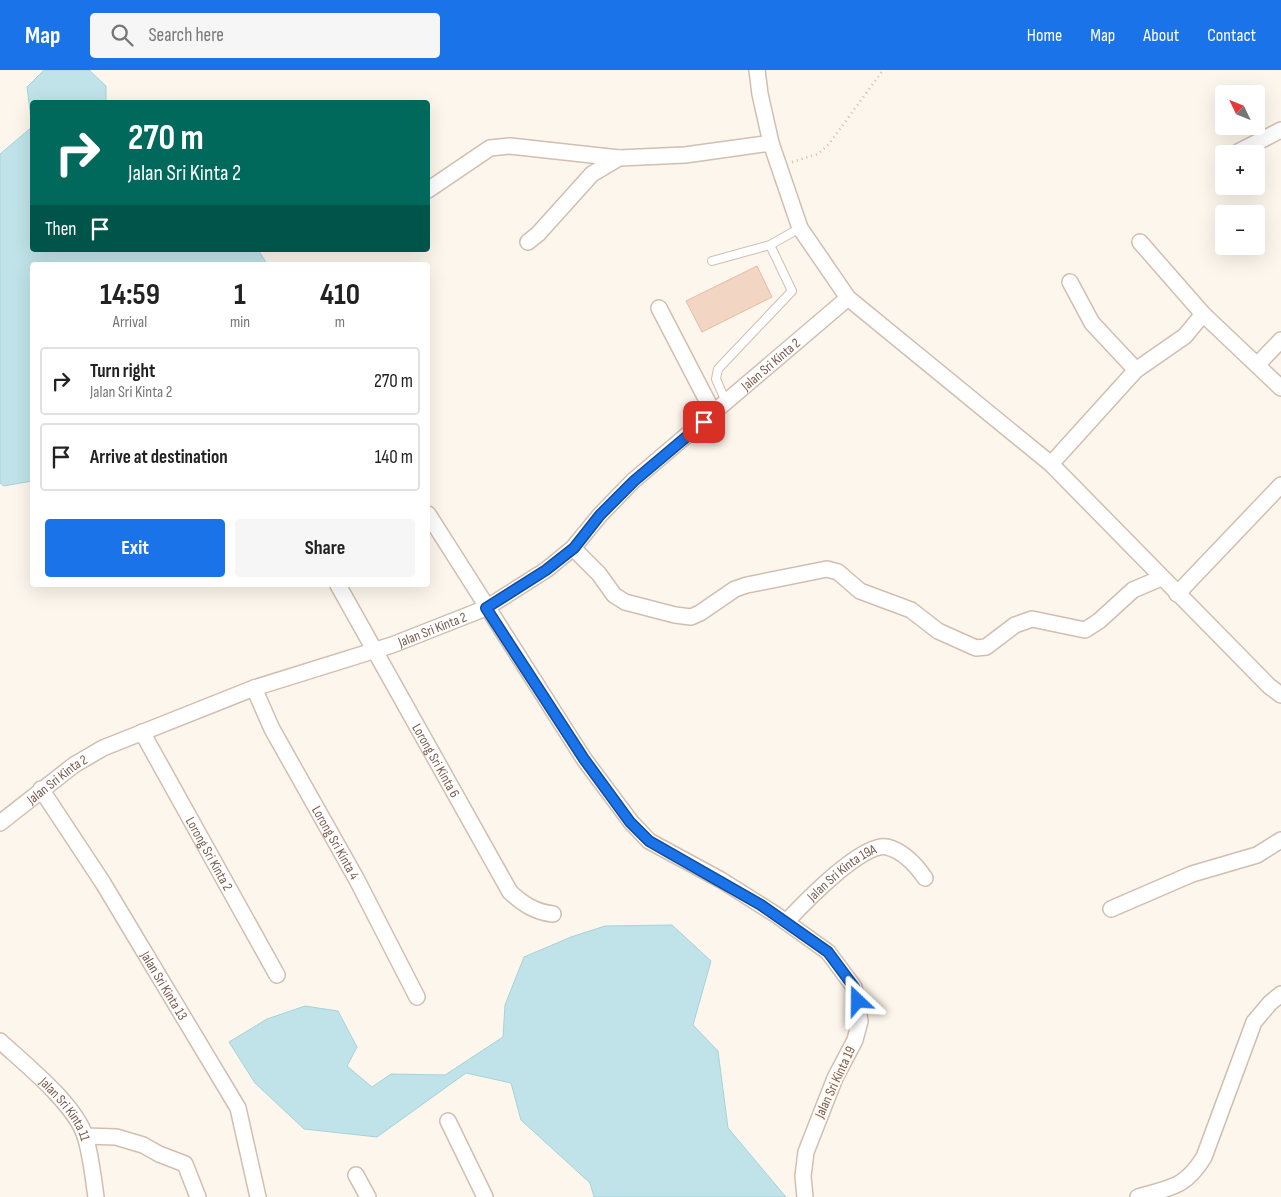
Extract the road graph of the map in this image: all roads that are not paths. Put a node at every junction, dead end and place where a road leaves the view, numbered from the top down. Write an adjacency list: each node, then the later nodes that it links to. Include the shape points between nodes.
1 (757, 70): 3 (street)
2 (1281, 130): 4 (street)
3 (771, 143): 5 (street, via 685,155); 7 (street)
4 (1252, 145)
5 (619, 158): 6 (street, via 510,146 490,148); 8 (street, via 592,174)
6 (430, 189)
7 (800, 228): 10 (lane); 13 (street)
8 (528, 242)
9 (1140, 242): 15 (street)
10 (770, 245): 11 (lane); 20 (lane, via 792,291 718,369 716,379)
11 (712, 261)
12 (1070, 282): 18 (street, via 1092,323)
13 (848, 298): 20 (street, Jalan Sri Kinta 2); 22 (street)
14 (659, 308): 21 (street)
15 (1203, 314): 17 (street); 18 (street, via 1185,336)
16 (1281, 340): 17 (street)
17 (1257, 365): 19 (street)
18 (1136, 370): 22 (street)
19 (1281, 388)
20 (726, 402): 21 (street, Jalan Sri Kinta 2)
21 (714, 414): 25 (street, Jalan Sri Kinta 2, via 634,481 600,515)
22 (1051, 464): 26 (street)
23 (1281, 484): 28 (street)
24 (430, 517): 29 (street, Jalan Sri Kinta 19)
25 (574, 548): 26 (street, via 614,595 648,610 691,617 734,589 771,578 827,569 838,572 860,591 911,610 938,631 976,648 986,647 1015,625 1032,619 1085,630 1132,590); 29 (street, Jalan Sri Kinta 2)
26 (1161, 578): 28 (street)
27 (339, 587): 30 (street, Lorong Sri Kinta 6)
28 (1177, 594): 32 (street, via 1269,686)
29 (486, 608): 30 (street, Jalan Sri Kinta 2); 40 (street, Jalan Sri Kinta 19, via 584,759 630,822 649,841 721,880)
30 (373, 651): 31 (street, Jalan Sri Kinta 2); 39 (street, Lorong Sri Kinta 6, via 510,892 523,904 542,913)
31 (254, 688): 33 (street, Jalan Sri Kinta 2); 43 (street, Lorong Sri Kinta 4, via 272,729 357,880)
32 (1281, 694)
33 (142, 732): 34 (street, Jalan Sri Kinta 2, via 74,764); 41 (street, Lorong Sri Kinta 2)
34 (41, 788): 35 (street, Jalan Sri Kinta 2); 50 (street, Jalan Sri Kinta 13, via 103,883 238,1108)
35 (0, 822)
36 (1281, 840): 38 (street, via 1257,855 1192,874)
37 (925, 878): 40 (street, Jalan Sri Kinta 19A, via 898,851 885,846 868,851 845,866)
38 (1111, 908)
39 (553, 914)
40 (786, 922): 53 (street, Jalan Sri Kinta 19, via 828,952 846,975 854,987 860,1021 855,1040 835,1078 806,1152)
41 (277, 975)
42 (1281, 994): 54 (street, via 1254,1022 1204,1157 1193,1174 1179,1185)
43 (417, 997)
44 (0, 1041): 46 (street, Jalan Sri Kinta 11, via 41,1078 77,1120)
45 (448, 1121): 52 (street)
46 (85, 1136): 48 (street, Jalan Sri Kinta 11); 49 (street, via 116,1137 185,1164)
47 (356, 1175): 51 (street)
48 (96, 1197)
49 (198, 1197)
50 (258, 1197)
51 (368, 1197)
52 (485, 1197)
53 (805, 1197)
54 (1138, 1197)

